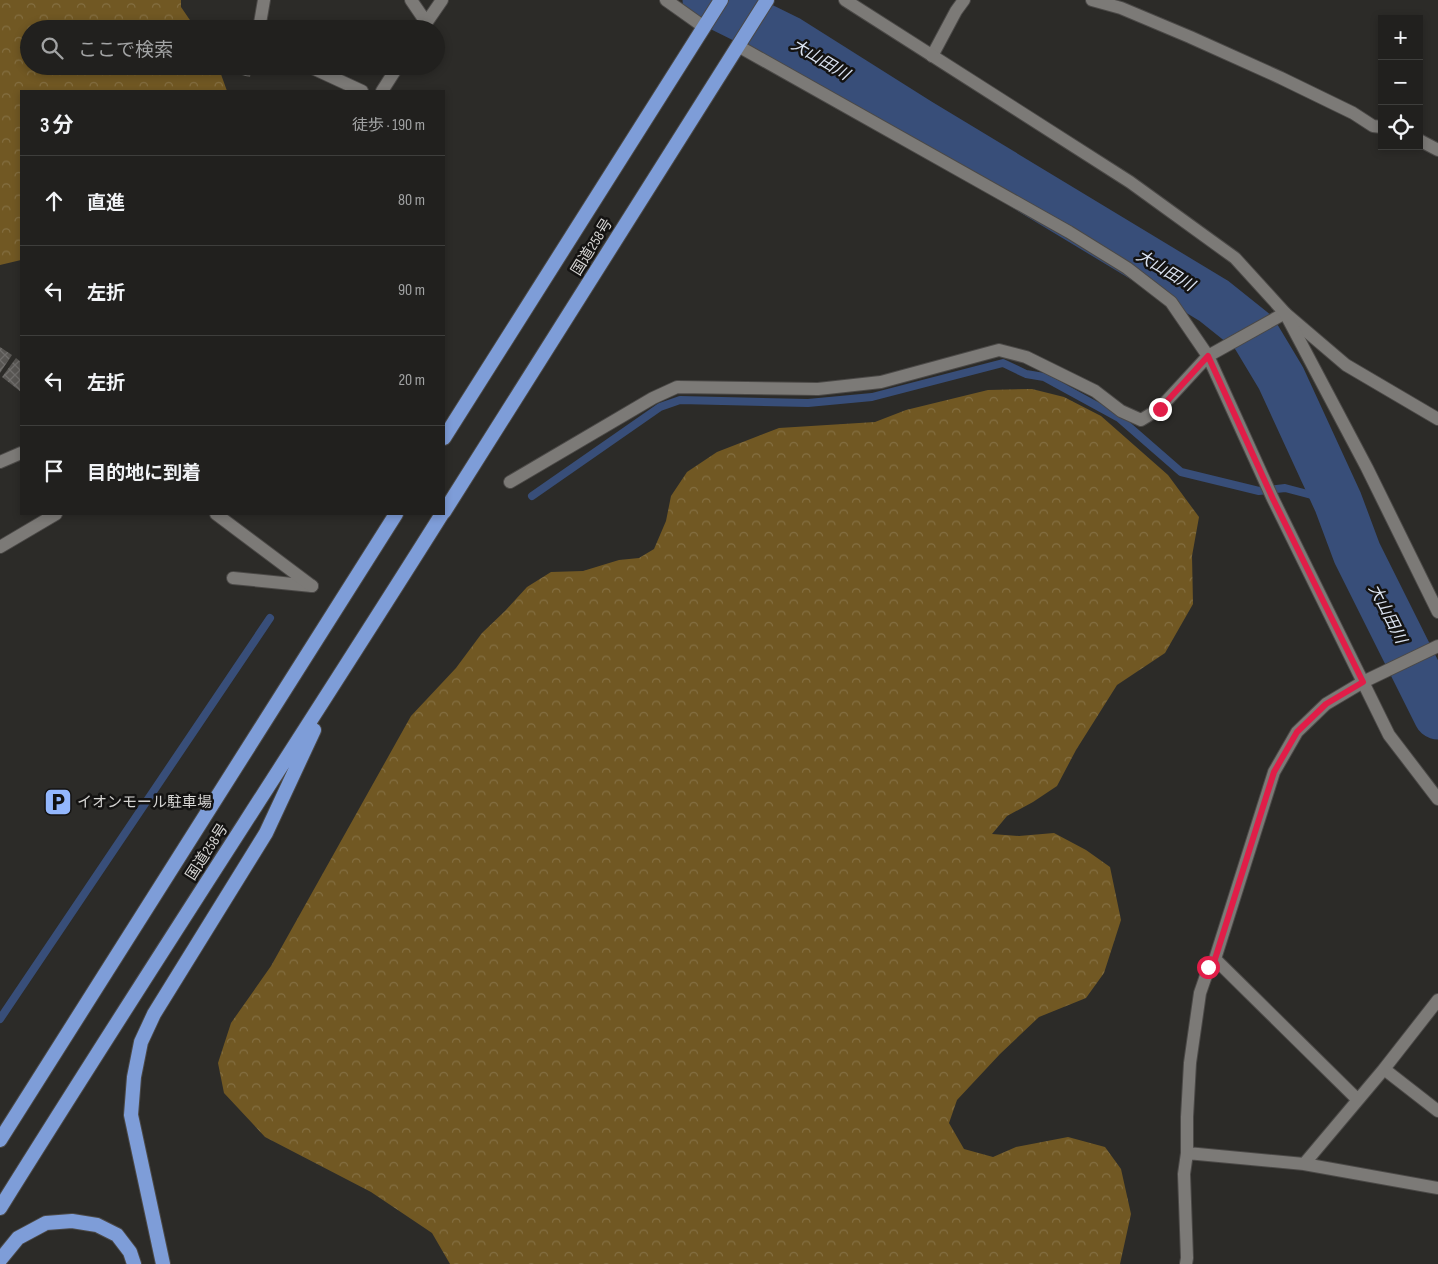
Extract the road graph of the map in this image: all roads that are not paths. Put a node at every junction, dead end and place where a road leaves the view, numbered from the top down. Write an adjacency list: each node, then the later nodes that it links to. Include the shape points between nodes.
1 (264, 0): 10 (street)
2 (411, 0): 11 (street)
3 (442, 0): 12 (street)
4 (666, 0): 13 (street)
5 (767, 0): 14 (highway, 国道258号)
6 (845, 0): 15 (street)
7 (964, 0): 15 (street)
8 (1092, 0): 20 (street, via 1121,8 1190,37)
9 (717, 6): 13 (highway, 国道258号)
10 (261, 20)
11 (421, 20)
12 (428, 20)
13 (704, 27): 26 (highway, 国道258号)
14 (738, 46): 24 (street, via 1069,232 1127,268 1171,302); 30 (highway, 国道258号)
15 (932, 56): 23 (street, via 1130,182 1235,258)
16 (327, 75): 18 (street)
17 (392, 75): 19 (street)
18 (360, 90)
19 (383, 90)
20 (1378, 127)
21 (1423, 142): 22 (street)
22 (1438, 150)
23 (1285, 312): 24 (street); 25 (street, via 1346,365); 37 (street)
24 (1208, 356): 29 (street, via 1160,409 1141,420 1121,411 1095,391 1026,357 999,350 881,382 818,389 677,387); 39 (street, via 1273,499)
25 (1438, 419)
26 (445, 436)
27 (20, 453): 28 (street)
28 (0, 462)
29 (510, 482)
30 (445, 510)
31 (54, 515): 35 (street)
32 (217, 515): 36 (street, via 312,586)
33 (395, 515): 47 (highway, 国道258号)
34 (442, 515): 40 (highway, 国道258号)
35 (0, 548)
36 (233, 578)
37 (1438, 612)
38 (1438, 646): 39 (street)
39 (1363, 682): 41 (street, via 1389,735); 42 (street, via 1326,704 1297,732 1274,772)
40 (335, 684): 51 (highway, 国道258号); 54 (highway, via 266,833 154,1014 141,1042 131,1115)
41 (1438, 799)
42 (1215, 959): 45 (street); 48 (street, via 1208,967 1200,993 1195,1026 1190,1063)
43 (1438, 1000): 44 (street)
44 (1384, 1069): 45 (street); 46 (street)
45 (1358, 1099): 49 (street)
46 (1438, 1111)
47 (0, 1140)
48 (1187, 1153): 49 (street); 55 (street, via 1184,1174)
49 (1304, 1164): 50 (street)
50 (1438, 1188)
51 (0, 1208)
52 (0, 1260): 53 (highway, via 18,1238 46,1223 72,1221 97,1225 117,1234)
53 (134, 1264)
54 (163, 1264)
55 (1186, 1264)

